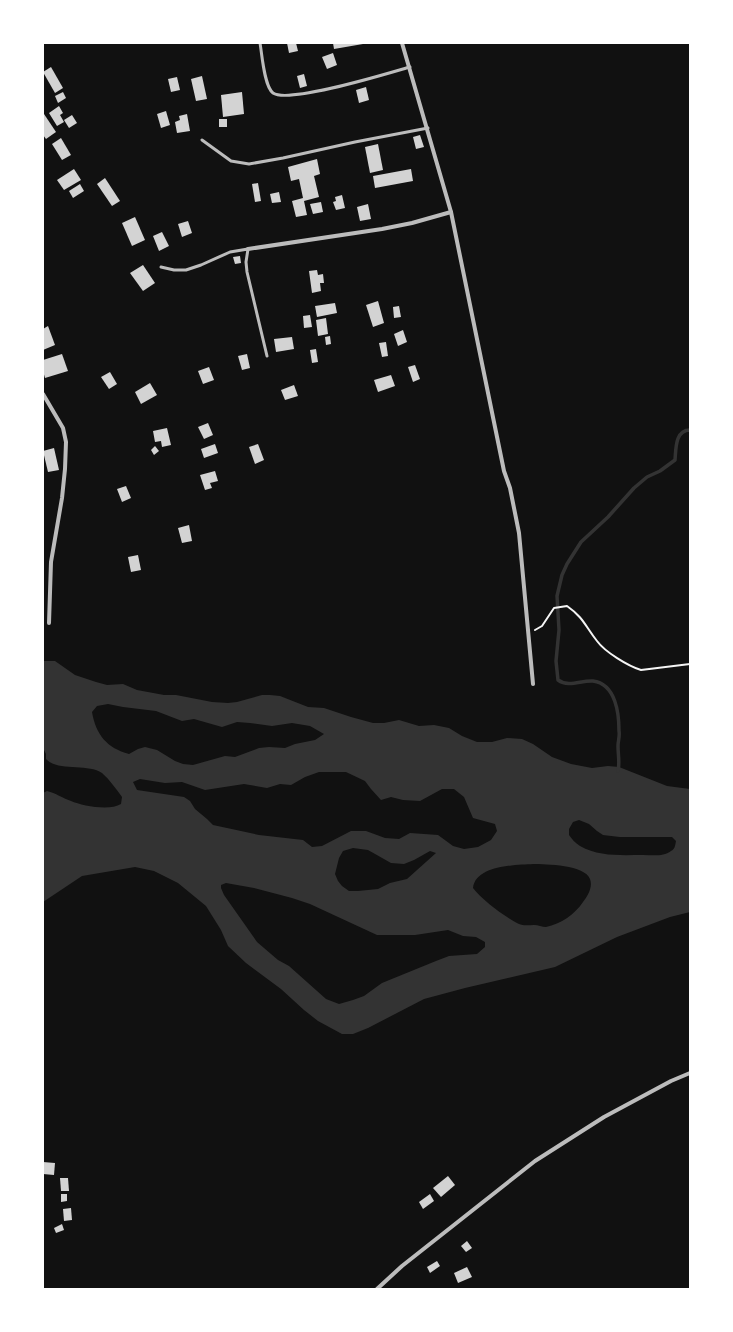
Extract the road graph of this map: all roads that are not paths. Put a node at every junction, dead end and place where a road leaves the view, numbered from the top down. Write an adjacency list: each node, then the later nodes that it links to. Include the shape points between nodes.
1 (260, 43): 3 (lane, via 268,85 273,92 280,95 290,96 347,85)
2 (402, 43): 3 (street)
3 (410, 68): 4 (street)
4 (428, 128): 5 (lane, via 249,164 231,161); 6 (street)
5 (202, 140)
6 (451, 212): 7 (street, via 382,229); 12 (street, via 519,533)
7 (248, 249): 8 (lane, via 230,252 186,270); 9 (lane, via 247,272)
8 (161, 267)
9 (267, 356)
10 (43, 394): 11 (street, via 63,428 66,442 62,498 51,562)
11 (50, 622)
12 (533, 684)
13 (690, 1073): 14 (street, via 604,1117 535,1161 402,1266)
14 (377, 1289)

